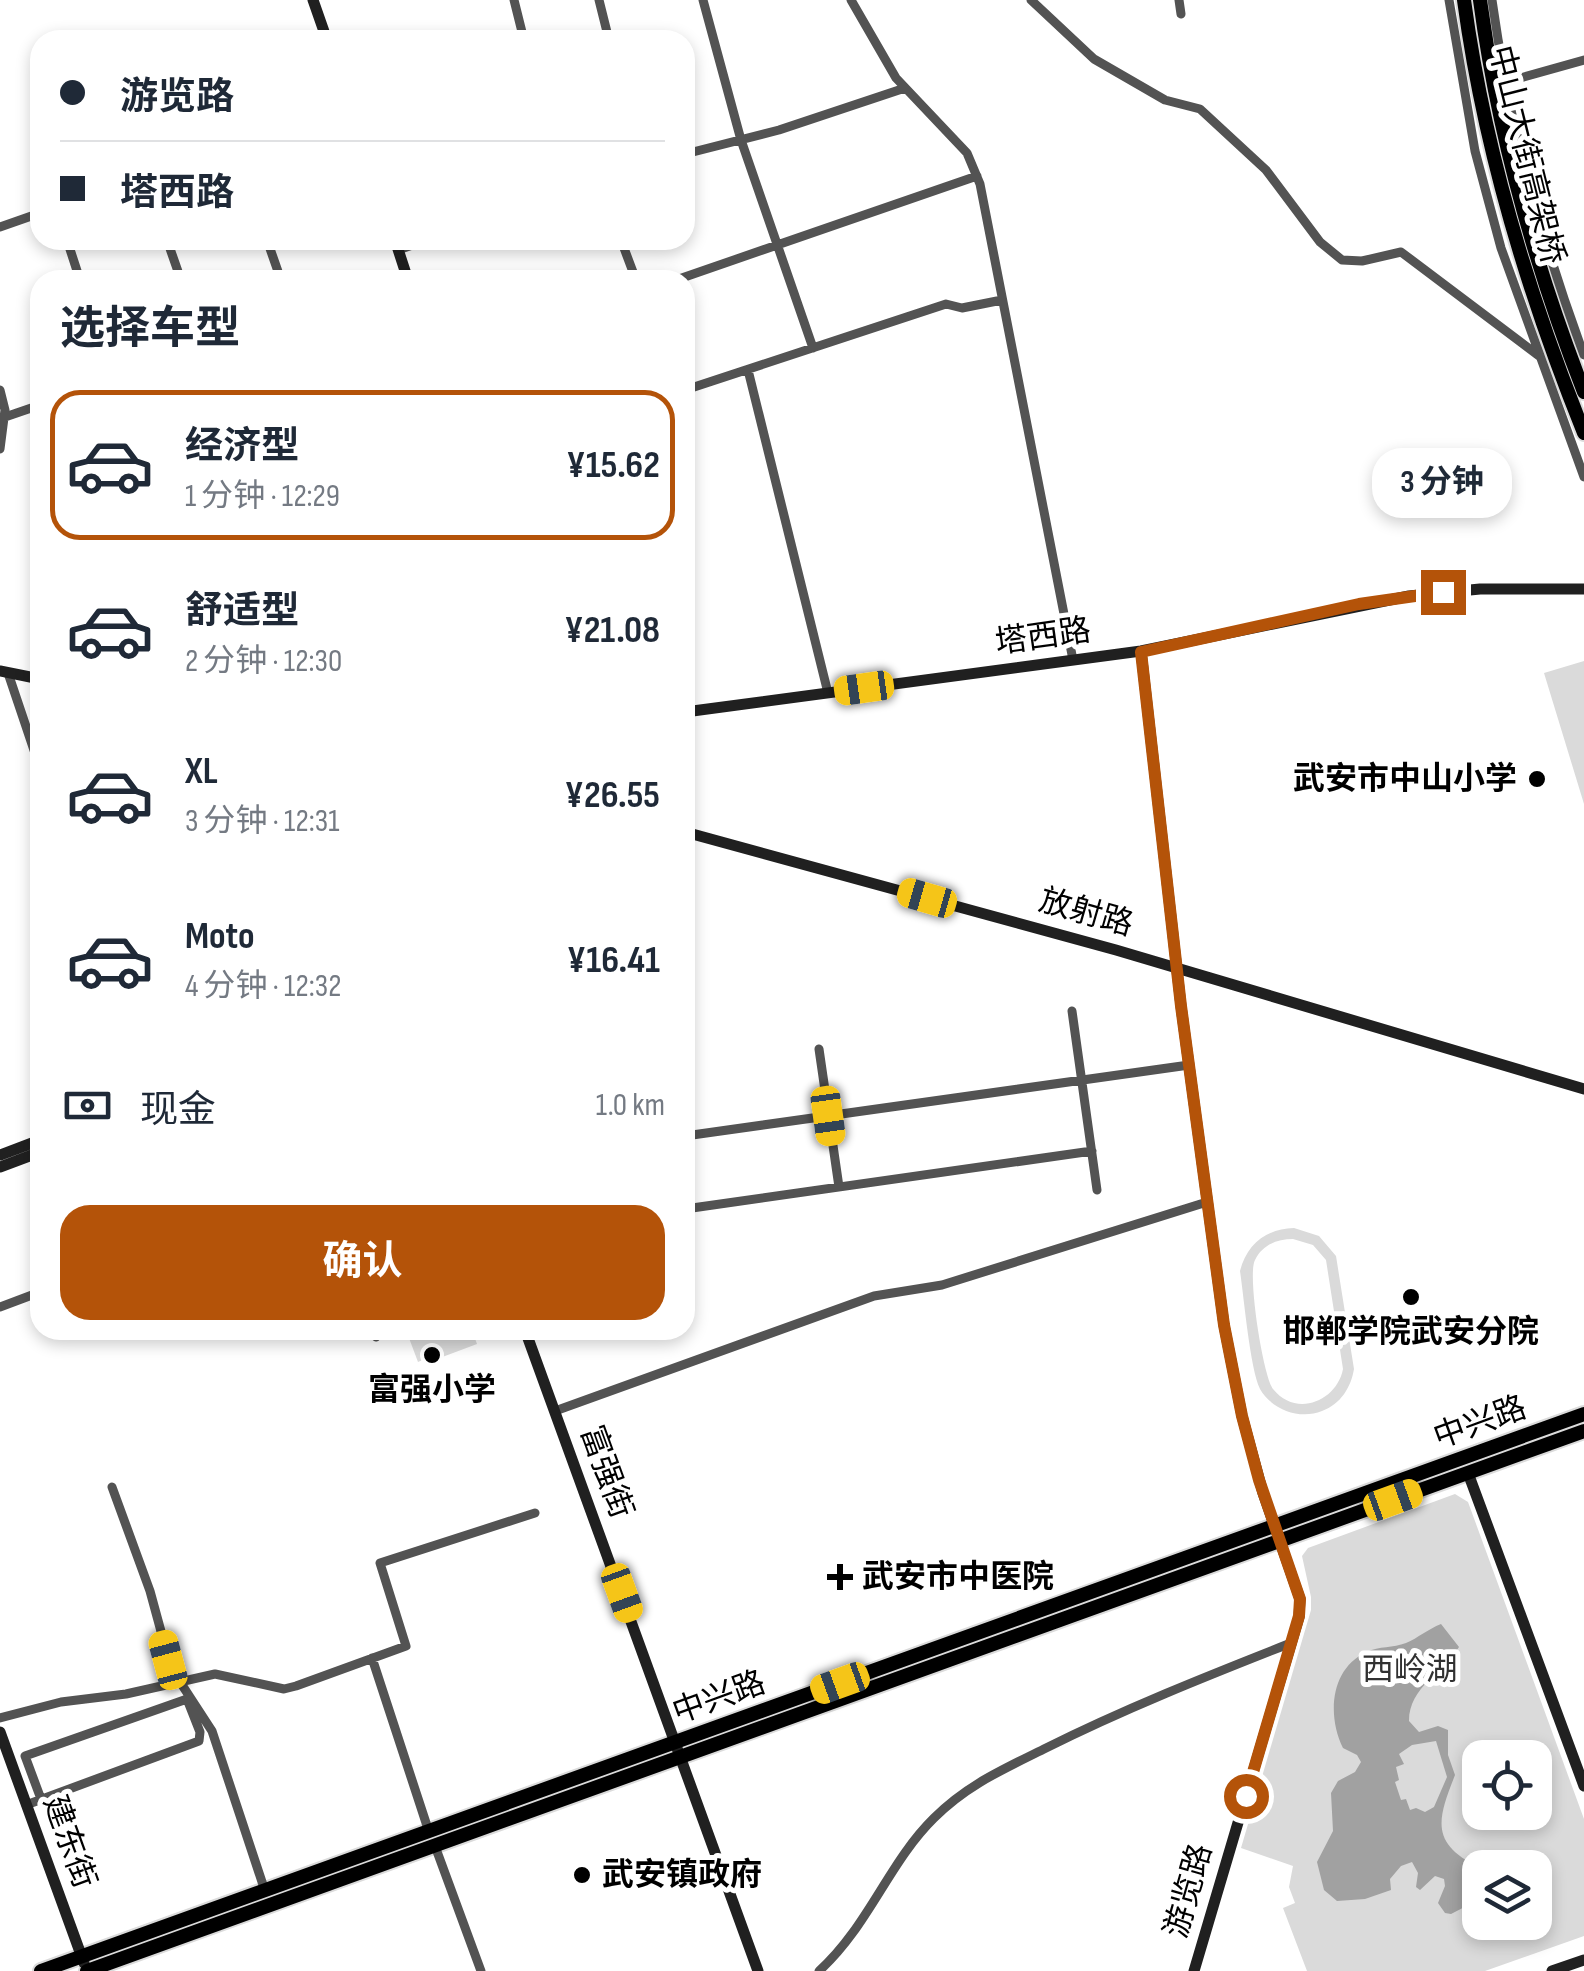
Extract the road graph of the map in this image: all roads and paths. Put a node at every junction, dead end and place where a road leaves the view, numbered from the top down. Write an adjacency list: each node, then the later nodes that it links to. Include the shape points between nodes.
1 (313, 0): 13 (street)
2 (514, 0): 14 (street)
3 (599, 0): 15 (street)
4 (703, 0): 19 (street)
5 (852, 0): 18 (street)
6 (1032, 0): 29 (street, via 1094,59 1166,100 1200,109 1266,170 1320,242 1342,260 1401,252)
7 (1180, 0): 12 (street)
8 (1449, 0): 29 (street, via 1475,150)
9 (1464, 0): 36 (main road, 中山大街高架桥, via 1509,216)
10 (1480, 0): 33 (main road, 中山大街高架桥, via 1524,212)
11 (1492, 0): 17 (street)
12 (1182, 14)
13 (324, 30)
14 (522, 30)
15 (607, 30)
16 (1584, 60): 17 (street)
17 (1506, 82): 28 (street, via 1542,236)
18 (905, 88): 19 (street); 21 (street, via 967,153)
19 (741, 140): 20 (street); 24 (street)
20 (695, 152)
21 (977, 176): 24 (street); 26 (street)
22 (30, 216): 23 (street)
23 (0, 227)
24 (777, 245): 25 (street); 27 (street)
25 (695, 273)
26 (1002, 300): 27 (street, via 962,308 946,304); 41 (street)
27 (813, 348): 30 (street)
28 (1584, 355)
29 (1539, 356): 38 (street)
30 (748, 370): 31 (street); 44 (street)
31 (695, 387)
32 (0, 390): 35 (street)
33 (1584, 392)
34 (30, 409): 35 (street)
35 (4, 418): 37 (street)
36 (1584, 434)
37 (0, 449)
38 (1584, 478)
39 (1584, 589): 40 (street, 塔西路, via 1409,596)
40 (1141, 652): 41 (street, 塔西路); 48 (street, 游览路)
41 (1074, 660): 44 (street, 塔西路)
42 (4, 672): 43 (street); 46 (street)
43 (30, 678)
44 (828, 693): 45 (street, 塔西路)
45 (695, 711)
46 (30, 741)
47 (695, 835): 48 (street, 放射路)
48 (1177, 968): 51 (street, 游览路); 53 (street, 放射路)
49 (1072, 1011): 52 (street)
50 (818, 1050): 54 (street)
51 (1189, 1065): 52 (street); 63 (street, 游览路)
52 (1082, 1082): 54 (street); 57 (street)
53 (1584, 1089)
54 (828, 1116): 55 (street); 61 (street)
55 (695, 1135)
56 (30, 1144): 58 (street)
57 (1092, 1151): 61 (street); 62 (street)
58 (0, 1155)
59 (30, 1156): 60 (street)
60 (0, 1166)
61 (838, 1187): 64 (street)
62 (1097, 1190)
63 (1208, 1202): 68 (street, via 942,1285 874,1296); 74 (street, 游览路, via 1242,1416)
64 (695, 1208)
65 (30, 1296): 66 (street)
66 (0, 1306)
67 (530, 1340): 68 (street, 富强街)
68 (555, 1411): 80 (street, 富强街)
69 (1584, 1414): 74 (main road, 中兴路)
70 (1584, 1431): 71 (main road, 中兴路)
71 (1468, 1473): 74 (main road, 中兴路); 81 (street)
72 (112, 1487): 77 (street)
73 (535, 1512): 76 (street, via 380,1562 406,1646)
74 (1278, 1533): 75 (street, 游览路, via 1300,1599); 80 (main road, 中兴路)
75 (1291, 1644): 91 (street, via 1138,1705 962,1791 923,1829 866,1918); 92 (street, 游览路)
76 (372, 1658): 77 (street, via 284,1688 225,1674); 84 (street)
77 (180, 1681): 78 (street); 85 (street, via 212,1732)
78 (0, 1718)
79 (0, 1732): 83 (street, 建东街)
80 (678, 1750): 84 (main road, 中兴路); 90 (street, 富强街)
81 (1584, 1786)
82 (41, 1799): 82 (street, via 199,1741 187,1700 25,1756); 83 (street)
83 (26, 1804): 87 (street, 建东街)
84 (432, 1839): 85 (main road, 中兴路); 87 (main road, 中兴路); 89 (street)
85 (265, 1890): 87 (main road, 中兴路)
86 (1584, 1960): 93 (street)
87 (85, 1966): 88 (main road, 中兴路)
88 (41, 1971)
89 (481, 1971)
90 (758, 1971)
91 (820, 1971)
92 (1194, 1971)
93 (1552, 1971)

